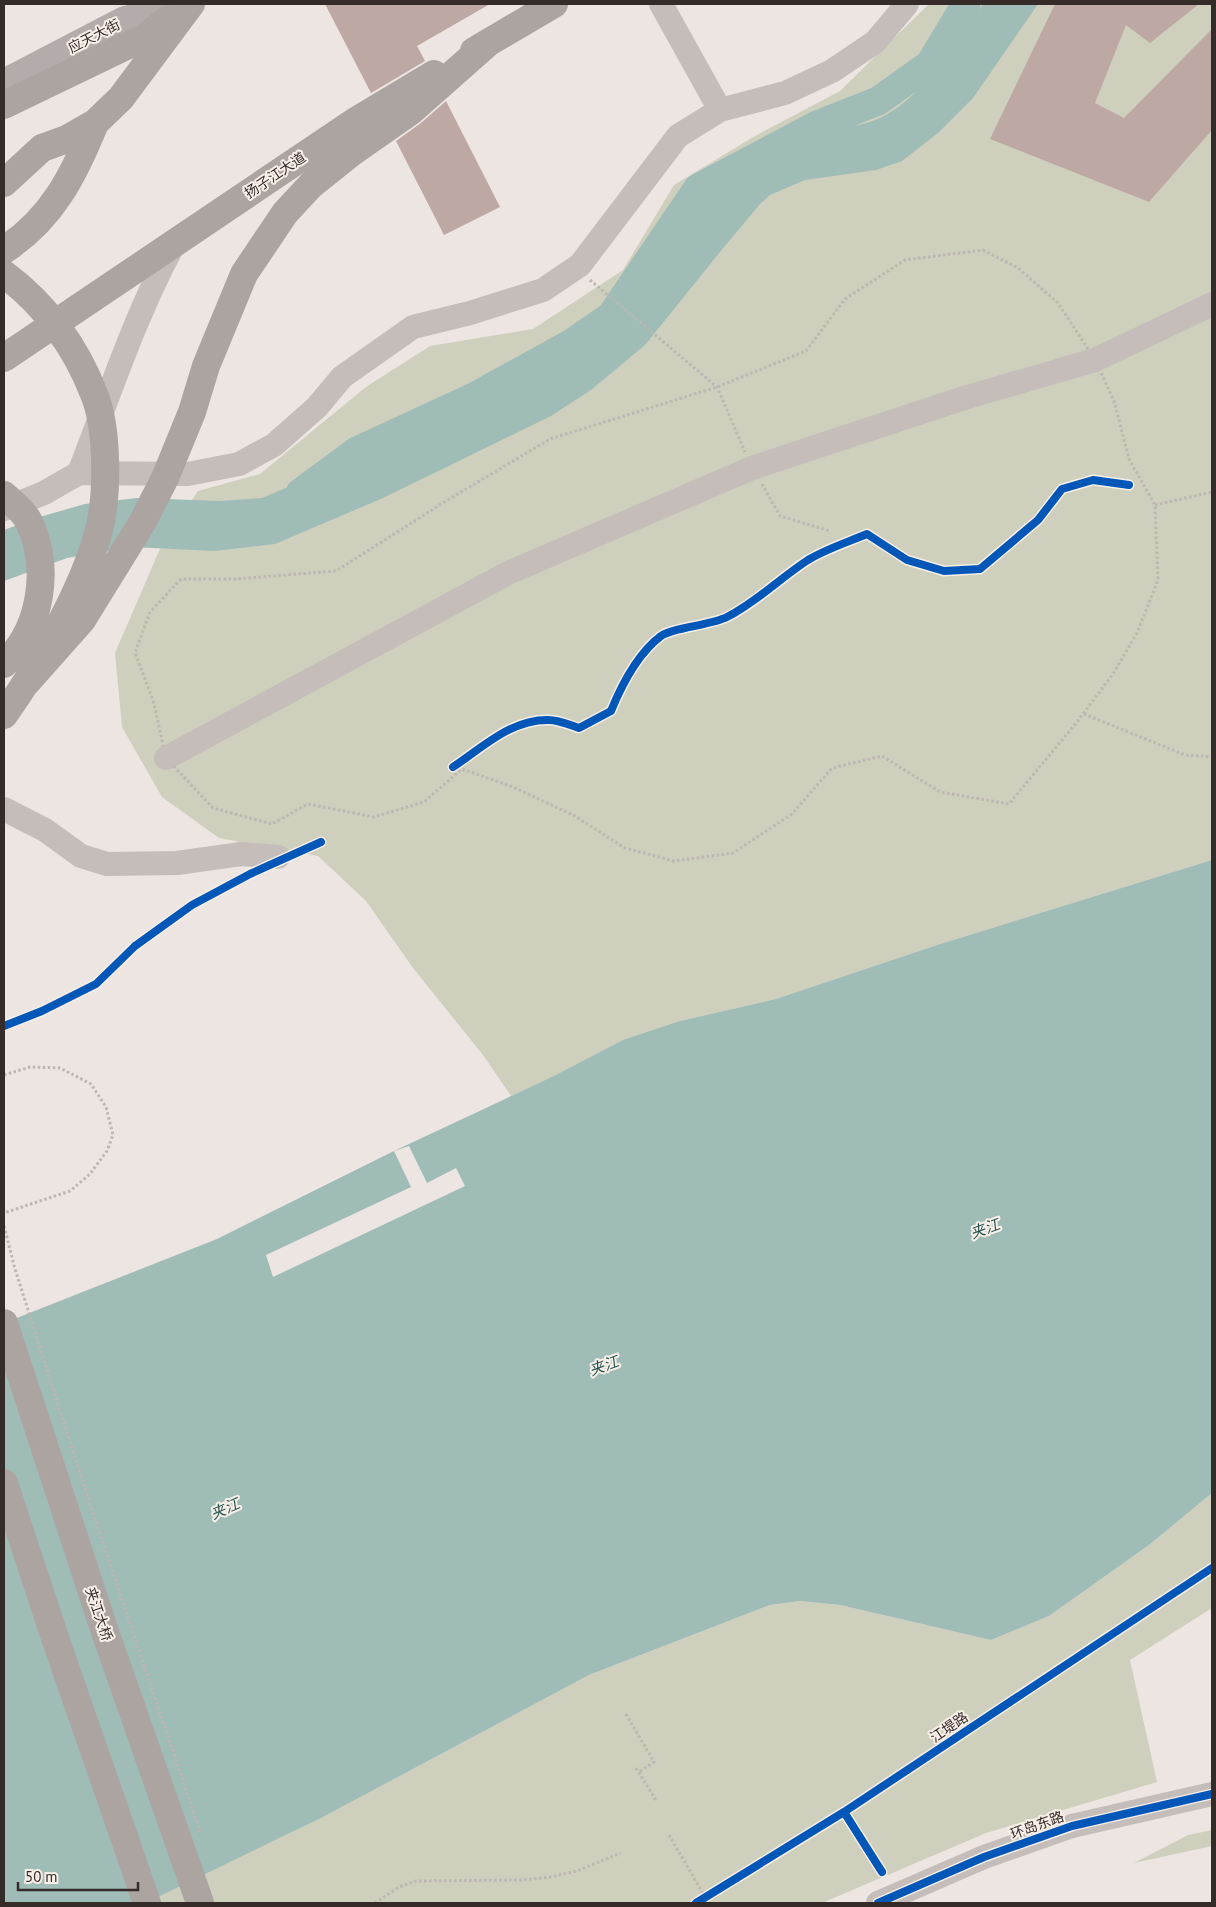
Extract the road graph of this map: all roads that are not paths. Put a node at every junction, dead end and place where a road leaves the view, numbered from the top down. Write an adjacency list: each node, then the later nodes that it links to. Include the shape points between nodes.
1 (191, 4): 6 (main road, 应天大街, via 125,20); 7 (highway, via 144,37); 9 (highway, via 121,98)
2 (554, 4): 5 (highway, 扬子江大道)
3 (661, 4): 8 (street)
4 (907, 4): 8 (street, via 875,42 832,71 785,93)
5 (488, 42): 13 (highway, 扬子江大道, via 354,122); 22 (highway, via 411,111 311,185 285,213 244,274 165,478 142,523 82,620)
6 (4, 83)
7 (4, 105)
8 (720, 110): 18 (street, via 678,136 580,265 543,290 413,327 342,377 317,407 274,445 239,464 188,474)
9 (95, 123): 10 (highway); 14 (highway, via 77,167 57,199 33,227)
10 (42, 148): 11 (highway); 12 (highway)
11 (4, 159)
12 (4, 183)
13 (175, 242): 17 (highway, 扬子江大道); 18 (street, via 143,310)
14 (4, 250)
15 (4, 274): 22 (highway, via 48,314 74,353 95,395 104,441 105,480 99,529 82,579)
16 (1212, 304): 24 (street, via 1095,360 964,398 752,468 508,573)
17 (4, 358)
18 (78, 473): 20 (street)
19 (4, 495): 21 (highway, via 27,519 40,565 36,612 31,626)
20 (4, 510)
21 (4, 664)
22 (27, 682): 23 (highway)
23 (4, 715)
24 (166, 758)
25 (4, 809): 26 (street, via 45,830 81,856 107,864 177,863 241,854)
26 (278, 857)
27 (4, 1323): 31 (highway, 夹江大桥, via 103,1626)
28 (4, 1483): 30 (highway)
29 (1212, 1794): 32 (street, 环岛东路, via 1072,1826 984,1858)
30 (147, 1903)
31 (200, 1903)
32 (878, 1903)

